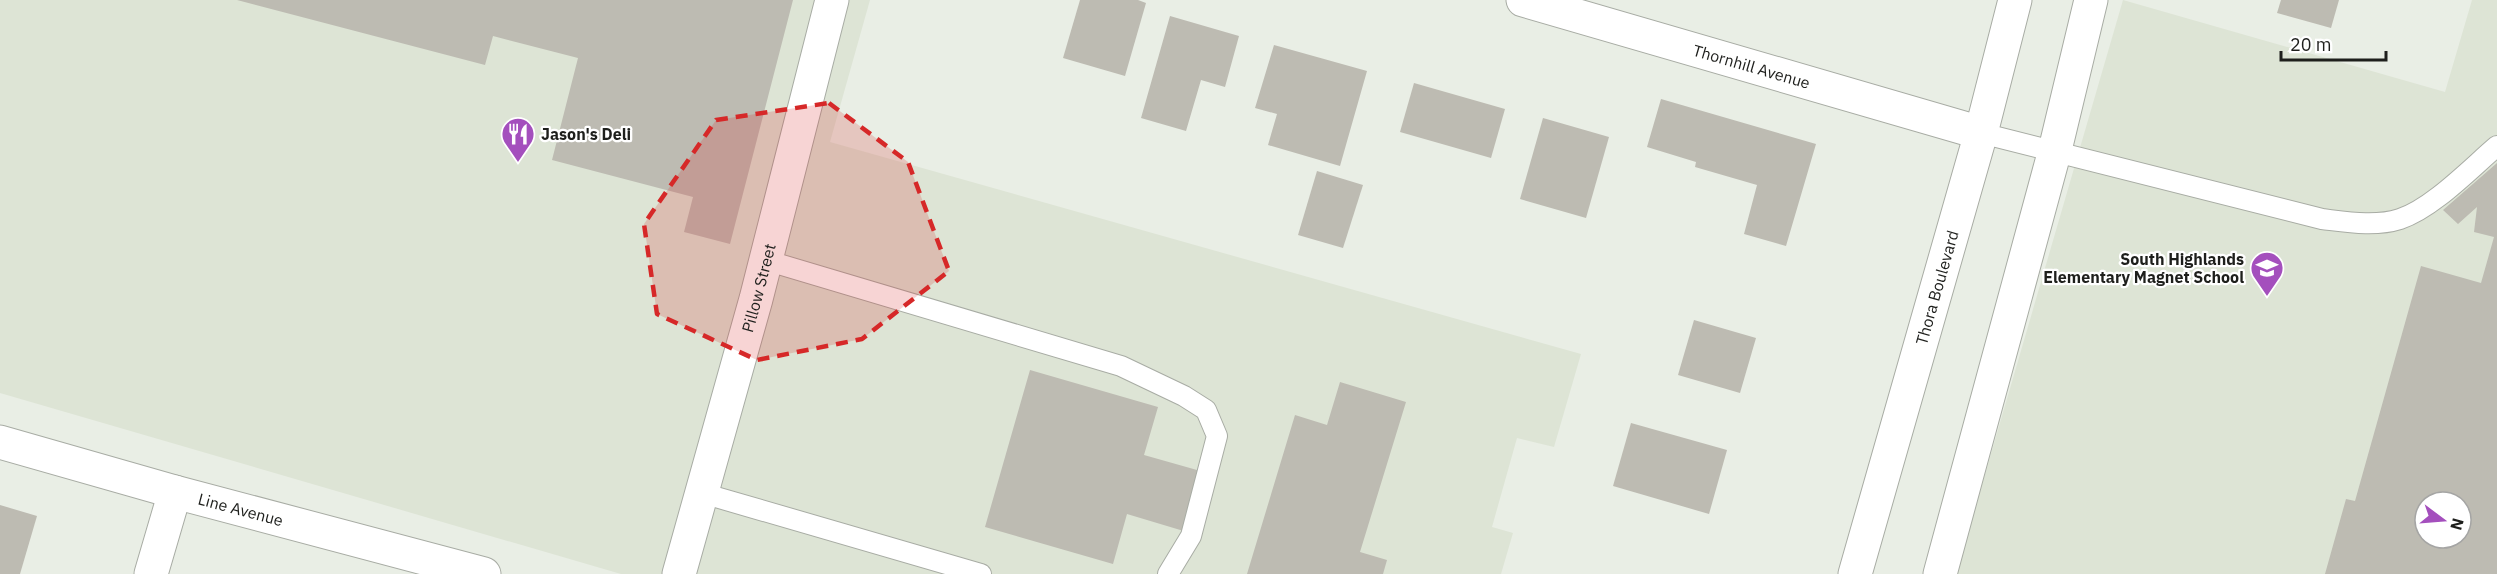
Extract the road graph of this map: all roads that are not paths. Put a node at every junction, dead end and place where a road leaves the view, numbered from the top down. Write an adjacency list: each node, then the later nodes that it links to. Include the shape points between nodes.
1 (832, 0): 8 (street, Pillow Street)
2 (1523, 0): 5 (street, Thornhill Avenue)
3 (2015, 0): 5 (street, Thora Boulevard)
4 (2091, 0): 7 (street)
5 (1981, 132): 7 (lane); 18 (street, Thora Boulevard)
6 (2497, 146): 7 (lane, via 2436,198 2401,218 2361,224 2322,219)
7 (2055, 150): 19 (street)
8 (765, 260): 11 (street, Pillow Street); 17 (lane, via 1121,366 1206,410 1217,435 1191,536)
9 (0, 442): 10 (street, Line Avenue)
10 (175, 492): 12 (street, Line Avenue); 13 (street)
11 (702, 493): 15 (street, Pillow Street); 16 (lane)
12 (433, 568): 14 (street, Line Avenue)
13 (151, 574)
14 (484, 574)
15 (679, 574)
16 (981, 574)
17 (1169, 574)
18 (1855, 574)
19 (1940, 574)

